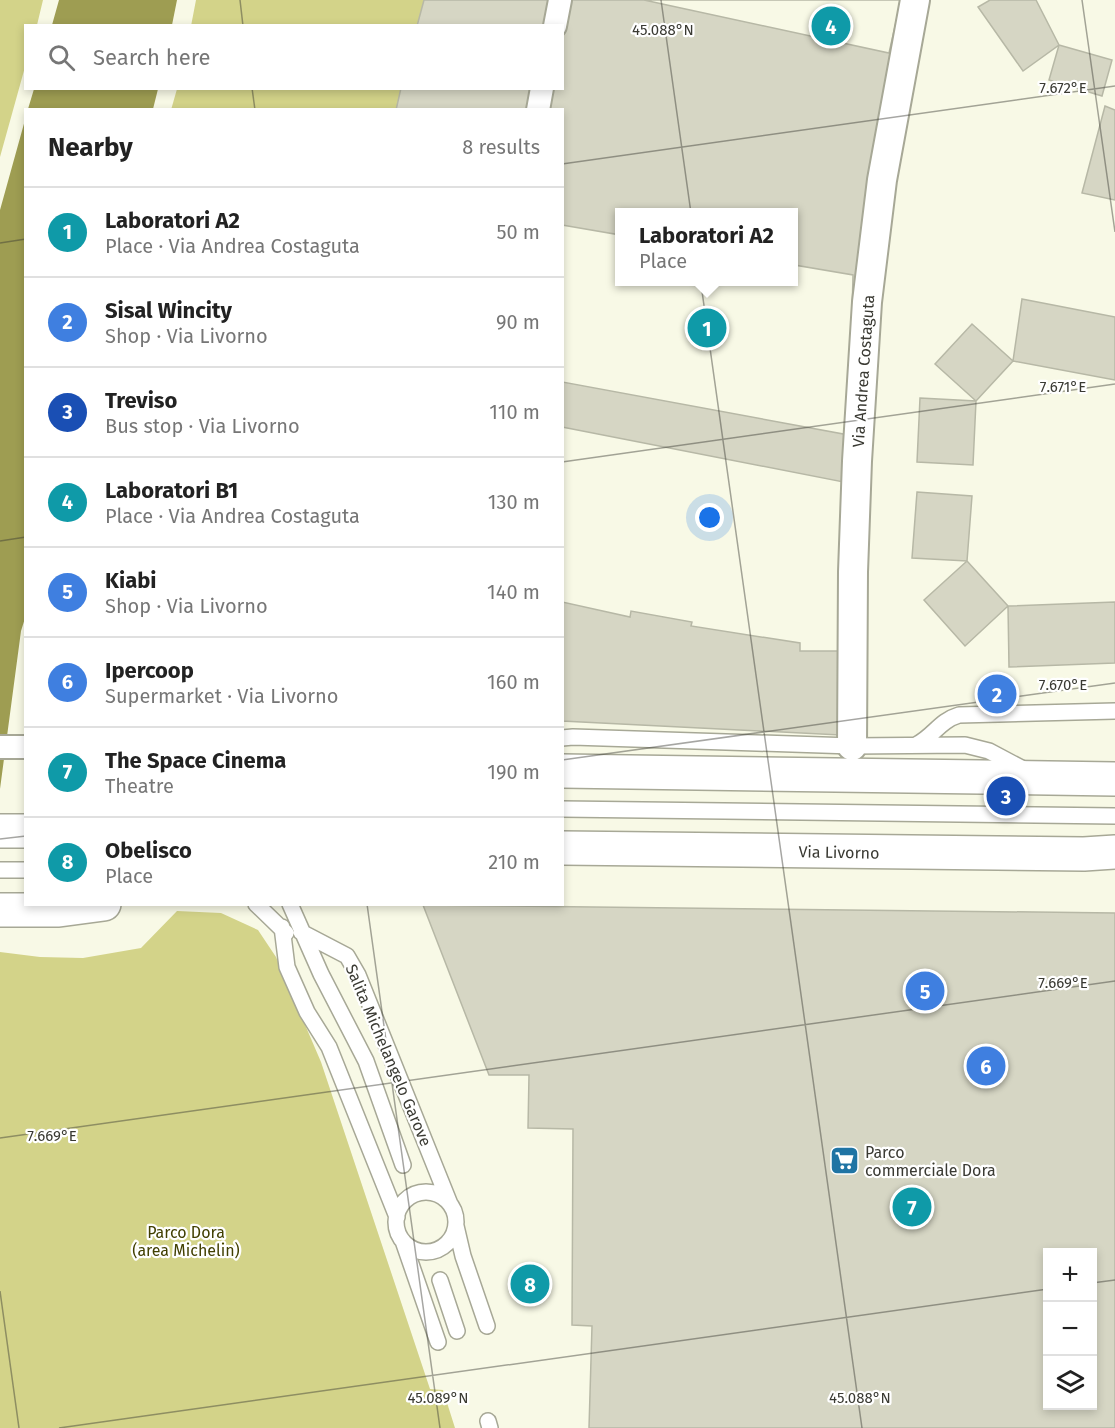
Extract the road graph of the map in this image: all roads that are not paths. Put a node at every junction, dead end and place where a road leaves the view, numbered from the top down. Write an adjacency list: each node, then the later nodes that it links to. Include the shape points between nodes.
1 (560, 0): 3 (street)
2 (915, 0): 9 (street, Via Andrea Costaguta, via 882,180 867,302 856,472)
3 (555, 24)
4 (542, 90): 5 (street)
5 (538, 108)
6 (1115, 711): 8 (lane, via 959,715 943,722)
7 (564, 738): 9 (lane)
8 (916, 745): 9 (lane); 13 (lane, via 977,747)
9 (852, 746)
10 (0, 747): 11 (street)
11 (24, 747)
12 (564, 771): 13 (main road)
13 (1048, 777): 14 (main road)
14 (1115, 779)
15 (564, 809): 16 (lane)
16 (1115, 816)
17 (564, 848): 18 (main road, Via Livorno, via 1084,855)
18 (1115, 852)
19 (0, 870): 20 (lane)
20 (23, 870)
21 (92, 906): 24 (main road)
22 (258, 906): 25 (lane, Salita Michelangelo Garove)
23 (291, 906): 26 (lane, Salita Michelangelo Garove)
24 (8, 910)
25 (282, 927): 27 (lane, Salita Michelangelo Garove); 30 (lane, via 287,967 307,1012 329,1047)
26 (301, 932): 27 (lane, Salita Michelangelo Garove); 29 (lane, Salita Michelangelo Garove, via 347,956 358,975)
27 (321, 974): 28 (lane, Salita Michelangelo Garove, via 366,1061)
28 (403, 1165)
29 (450, 1203): 30 (lane, via 434,1193 414,1194 399,1208); 31 (lane, Salita Michelangelo Garove)
30 (397, 1217): 32 (lane, via 396,1226)
31 (456, 1226): 32 (lane, via 447,1244 430,1252 419,1251); 34 (lane, Salita Michelangelo Garove)
32 (403, 1241): 36 (lane)
33 (440, 1280): 35 (lane)
34 (487, 1326)
35 (457, 1332)
36 (438, 1342)

